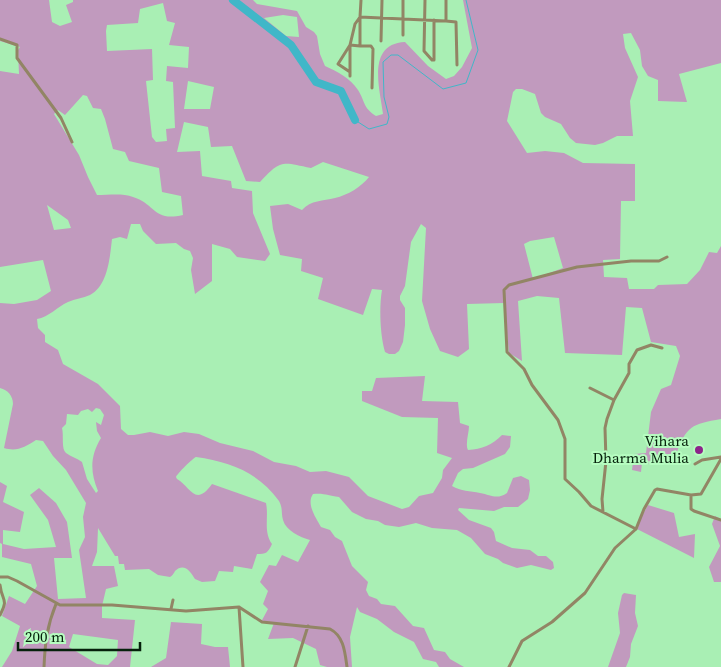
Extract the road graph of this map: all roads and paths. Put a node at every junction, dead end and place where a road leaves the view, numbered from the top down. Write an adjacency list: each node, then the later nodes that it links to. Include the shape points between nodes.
1 (361, 0): 6 (street)
2 (382, 0): 7 (street)
3 (404, 0): 8 (street)
4 (425, 0): 9 (street)
5 (446, 0): 11 (street)
6 (360, 17): 7 (street); 15 (street); 16 (street)
7 (382, 18): 8 (street); 14 (street)
8 (403, 19): 9 (street); 12 (street)
9 (424, 20): 10 (street); 10 (street, via 424,51 432,60)
10 (434, 20): 11 (street)
11 (446, 21): 17 (street, via 457,24)
12 (403, 35)
13 (0, 39): 19 (street, via 17,45 17,58 61,118)
14 (381, 41)
15 (350, 45): 15 (street, via 338,64 350,74); 16 (street)
16 (360, 46): 18 (street, via 373,49)
17 (457, 65)
18 (372, 88)
19 (72, 142)
20 (667, 257): 27 (street, via 659,261 577,266 504,290 507,352 524,369 561,427 565,439 565,479 591,506)
21 (662, 348): 23 (street, via 651,345 637,350)
22 (590, 388): 23 (street)
23 (614, 400): 27 (street, via 605,428)
24 (721, 458): 25 (street); 26 (street, via 701,494)
25 (695, 464)
26 (692, 496): 28 (street, via 691,509); 29 (street, via 654,490)
27 (603, 513): 29 (street)
28 (721, 520)
29 (636, 529): 42 (street, via 615,548 584,593 552,622 522,642)
30 (0, 577): 33 (street, via 17,580)
31 (0, 585): 36 (street, via 6,604)
32 (173, 600): 35 (street)
33 (56, 604): 35 (street); 38 (street, via 44,646)
34 (239, 607): 35 (street); 37 (street, via 262,622); 39 (street)
35 (171, 610)
36 (0, 615)
37 (308, 626): 40 (street); 41 (street, via 330,629 338,636)
38 (44, 667)
39 (243, 667)
40 (295, 667)
41 (347, 667)
42 (509, 667)

